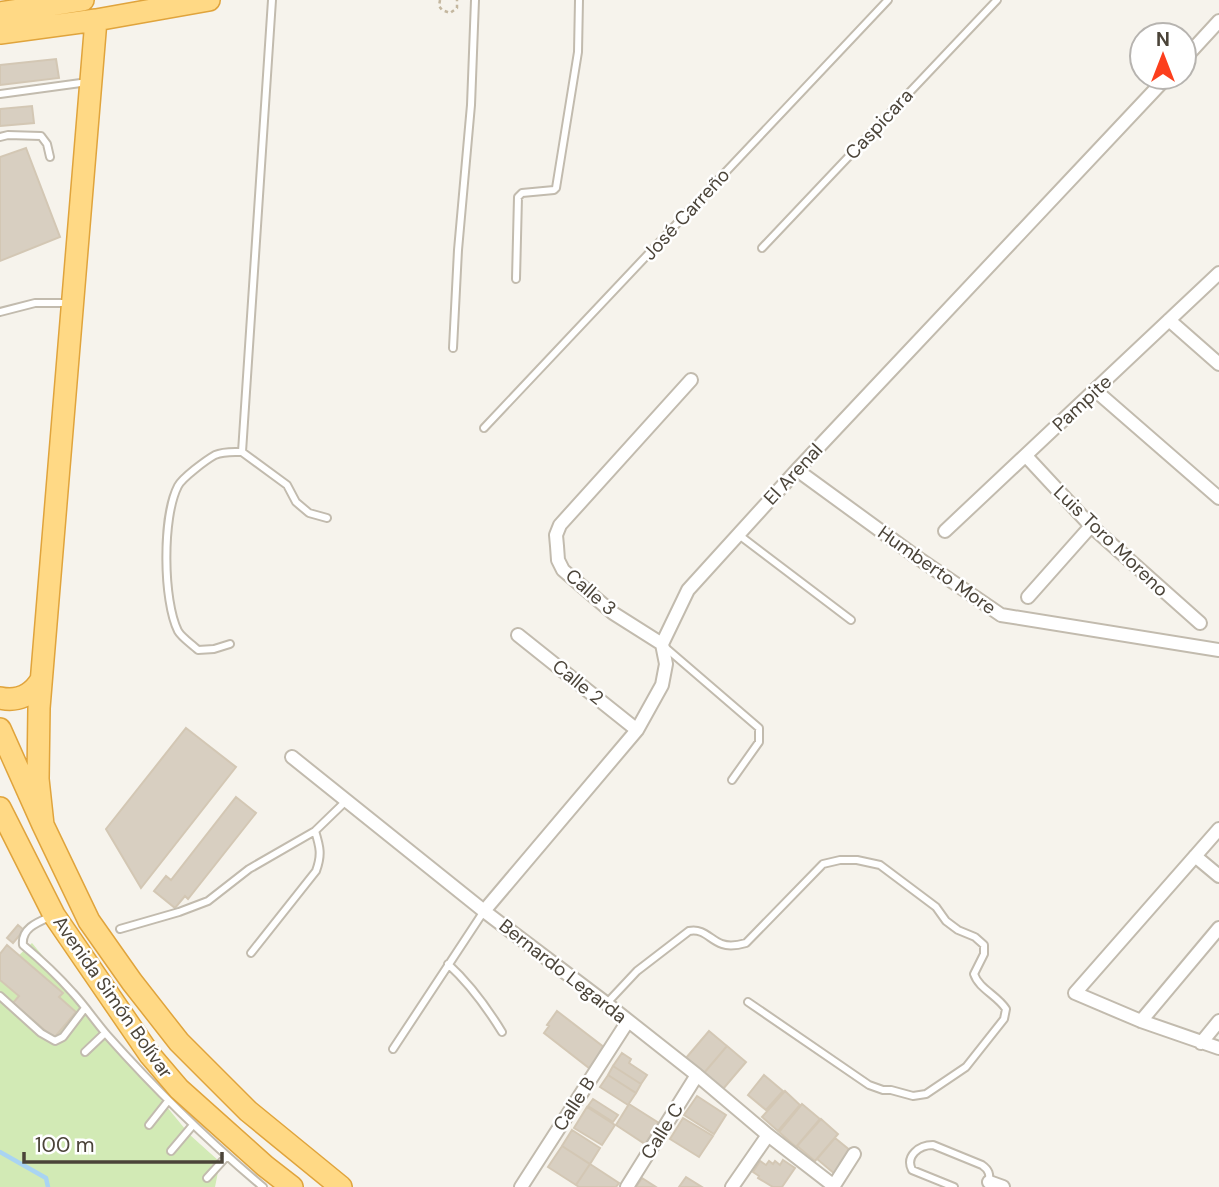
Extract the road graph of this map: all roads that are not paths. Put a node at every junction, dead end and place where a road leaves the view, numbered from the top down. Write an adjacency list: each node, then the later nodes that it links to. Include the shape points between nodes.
1 (83, 0): 8 (highway)
2 (209, 0): 9 (highway)
3 (272, 0): 29 (lane)
4 (475, 0): 24 (lane)
5 (579, 0): 20 (lane, via 578,52 556,188 518,197)
6 (887, 0): 28 (lane, José Carreño)
7 (997, 0): 18 (lane, Caspicara)
8 (0, 13)
9 (96, 20): 11 (highway); 13 (highway)
10 (1219, 22): 12 (street)
11 (0, 33)
12 (1198, 44)
13 (92, 82): 15 (lane); 21 (highway)
14 (1154, 91): 31 (street, El Arenal)
15 (0, 94)
16 (0, 137): 17 (lane, via 41,136)
17 (50, 158)
18 (762, 248)
19 (1219, 274): 23 (street, Pampite)
20 (516, 279)
21 (72, 304): 22 (lane, via 35,303); 44 (highway)
22 (0, 312)
23 (1170, 320): 25 (street); 27 (street, Pampite)
24 (453, 348)
25 (1219, 364)
26 (691, 380): 42 (street, Calle 3, via 560,525 556,535 563,570 613,613)
27 (1096, 391): 30 (street, Pampite); 32 (street)
28 (484, 428)
29 (242, 452): 33 (lane, via 286,485 309,513); 41 (lane, via 216,455 178,485 165,552 179,633 198,650)
30 (1026, 456): 34 (street, Luis Toro Moreno); 35 (street, Pampite)
31 (797, 470): 36 (street, El Arenal); 43 (street, Humberto More, via 1001,615)
32 (1219, 498)
33 (327, 518)
34 (1091, 526): 37 (street); 39 (street, Luis Toro Moreno)
35 (945, 531)
36 (737, 534): 38 (lane); 42 (street, El Arenal, via 688,590)
37 (1028, 597)
38 (851, 620)
39 (1200, 623)
40 (518, 635): 47 (street, Calle 2)
41 (230, 644)
42 (662, 644): 47 (street, El Arenal, via 666,664 662,685); 49 (lane, Calle 3, via 759,729 759,742)
43 (1219, 650)
44 (41, 680): 45 (highway, via 26,695); 52 (highway, via 37,779)
45 (0, 698)
46 (0, 729): 52 (highway, Avenida Simón Bolívar)
47 (637, 730): 57 (street, El Arenal)
48 (292, 757): 50 (street, Bernardo Legarda)
49 (733, 780)
50 (347, 800): 54 (lane); 57 (street, Bernardo Legarda)
51 (2, 818): 58 (highway, Avenida Simón Bolívar)
52 (43, 825): 88 (highway, Avenida Simón Bolívar, via 89,921 179,1042 248,1111)
53 (1219, 829): 55 (street)
54 (315, 831): 60 (lane, via 249,869 208,901); 61 (lane, via 320,848 316,871)
55 (1195, 856): 56 (street); 68 (street, via 1075,993)
56 (1219, 876)
57 (484, 911): 62 (lane); 65 (street, Bernardo Legarda)
58 (54, 915): 66 (lane, via 27,930 23,945); 87 (highway, Avenida Simón Bolívar, via 150,1055 179,1089)
59 (1219, 928): 68 (street)
60 (120, 929)
61 (251, 953)
62 (448, 964): 70 (lane, via 486,1005); 74 (lane)
63 (0, 996): 66 (lane, via 55,1041)
64 (748, 1002): 65 (lane, via 869,1085 913,1096 926,1094 966,1067 1004,1019 1006,1009 974,974 984,945 946,921 936,907 880,865 857,860 823,864 746,943 726,945 703,932 689,931 637,971)
65 (607, 1004): 67 (street, Bernardo Legarda)
66 (85, 1008): 71 (lane)
67 (628, 1021): 76 (street, Bernardo Legarda); 89 (street, Calle B)
68 (1141, 1021): 72 (street)
69 (1219, 1021): 72 (street)
70 (502, 1032)
71 (105, 1033): 75 (lane); 77 (lane)
72 (1201, 1043): 73 (street)
73 (1219, 1048)
74 (393, 1049)
75 (85, 1052)
76 (697, 1075): 80 (street, Bernardo Legarda); 90 (street, Calle C)
77 (167, 1101): 78 (lane); 79 (lane)
78 (149, 1125)
79 (193, 1125): 81 (lane); 83 (lane)
80 (768, 1135): 91 (street); 92 (street, Bernardo Legarda)
81 (171, 1151)
82 (854, 1154): 92 (street)
83 (227, 1156): 84 (lane); 86 (lane)
84 (206, 1178)
85 (994, 1185): 93 (lane, via 982,1165 933,1145 918,1149 909,1158 912,1170)
86 (263, 1187)
87 (292, 1187)
88 (341, 1187)
89 (521, 1187)
90 (627, 1187)
91 (732, 1187)
92 (833, 1187)
93 (954, 1187)

